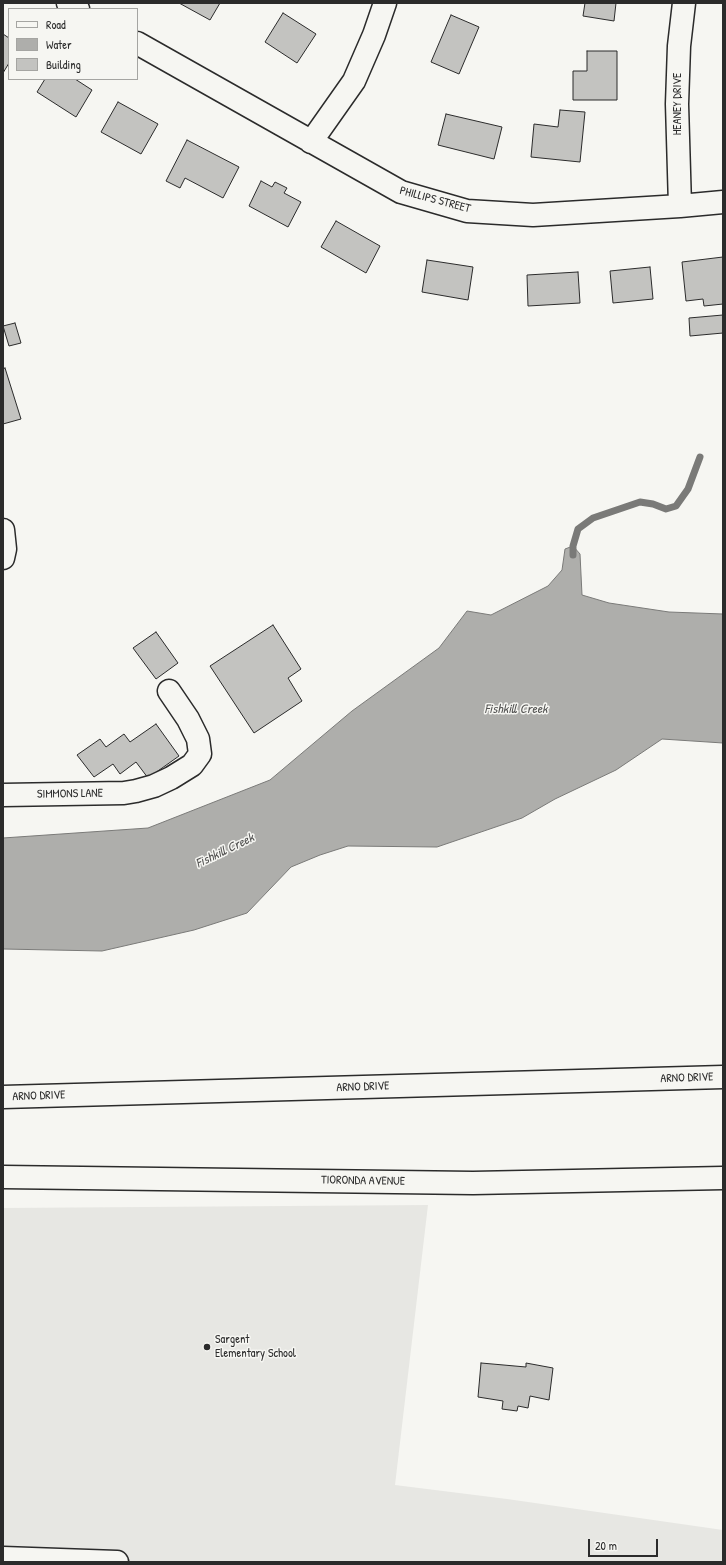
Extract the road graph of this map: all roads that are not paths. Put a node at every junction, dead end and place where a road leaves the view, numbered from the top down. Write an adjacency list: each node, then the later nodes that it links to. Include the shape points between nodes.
1 (385, 3): 4 (street, via 354,81)
2 (684, 3): 6 (street, HEANEY DRIVE, via 677,97)
3 (138, 44): 4 (street, PHILLIPS STREET)
4 (311, 142): 6 (street, PHILLIPS STREET, via 401,192 467,211 533,216)
5 (723, 202): 6 (street, PHILLIPS STREET)
6 (680, 206)
7 (3, 530): 8 (street)
8 (3, 558)
9 (169, 690): 10 (street, SIMMONS LANE, via 198,739 200,754 192,765 171,778 136,792)
10 (3, 795)
11 (723, 1077): 12 (street, ARNO DRIVE)
12 (3, 1097)
13 (3, 1177): 14 (street, TIORONDA AVENUE, via 473,1183)
14 (723, 1178)
15 (3, 1558): 16 (street)
16 (117, 1562)

